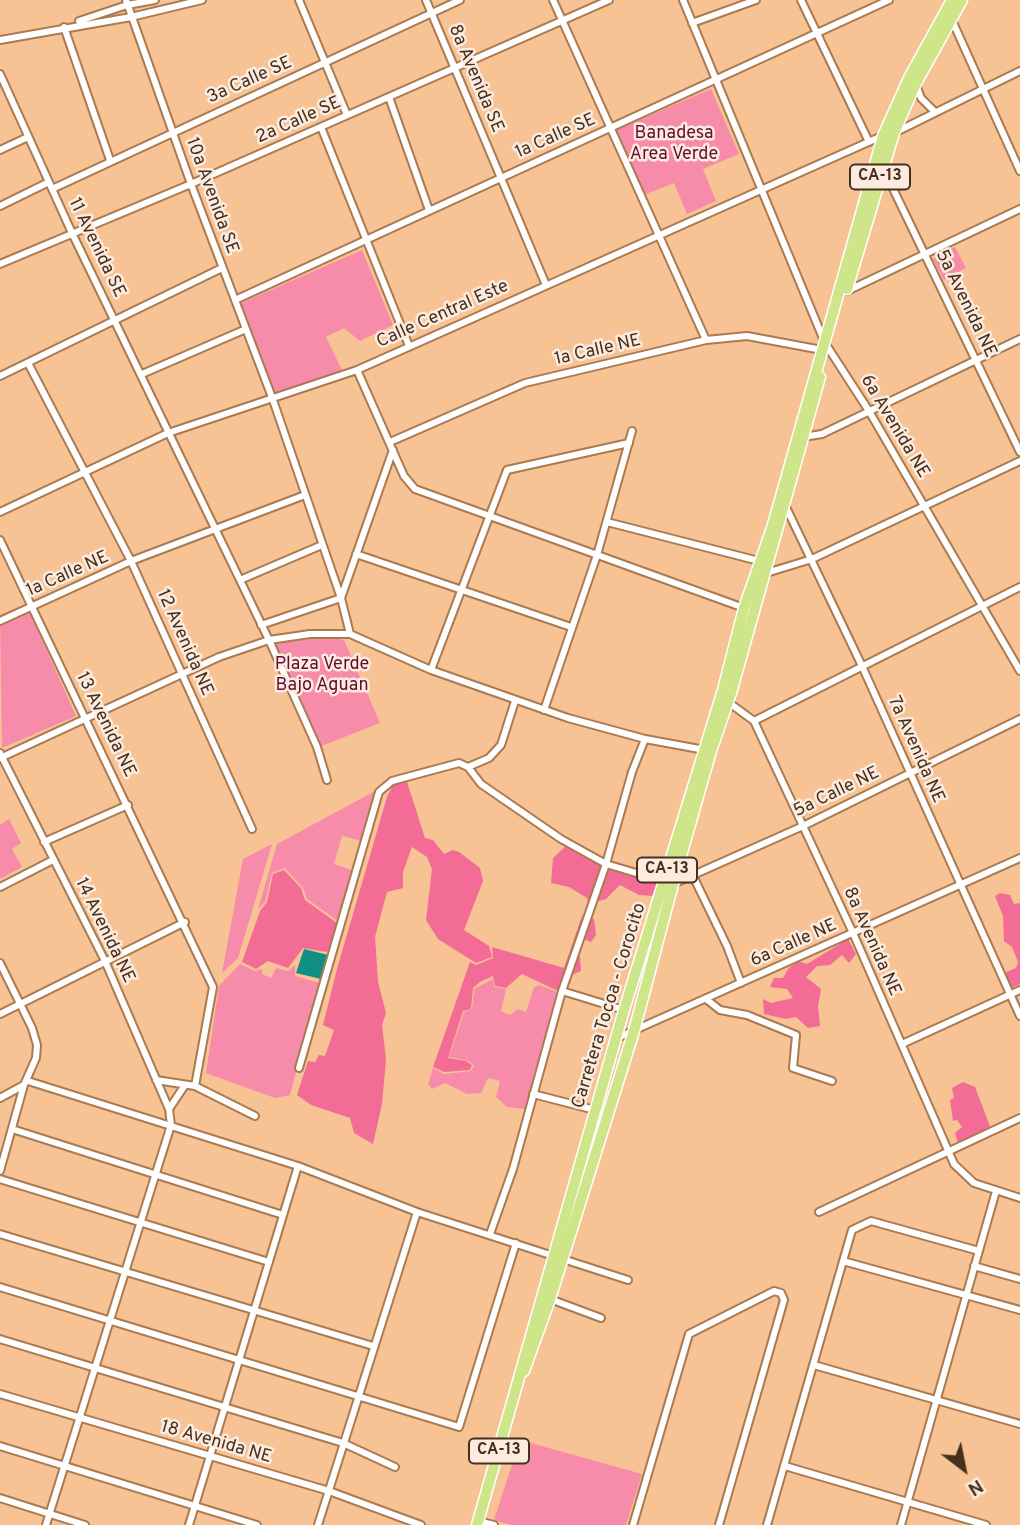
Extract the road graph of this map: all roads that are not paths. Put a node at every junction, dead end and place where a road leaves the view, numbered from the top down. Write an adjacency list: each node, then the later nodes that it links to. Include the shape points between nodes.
1 (155, 0): 14 (street)
2 (202, 0): 16 (street)
3 (299, 0): 23 (street)
4 (426, 0): 15 (street, 8a Avenida SE)
5 (460, 0): 15 (street, 3a Calle SE)
6 (553, 0): 18 (street)
7 (609, 0): 18 (street, 2a Calle SE)
8 (683, 0): 19 (street, 6a Avenida NE)
9 (756, 0): 19 (street)
10 (800, 0): 21 (street)
11 (889, 0): 21 (street, 1a Calle SE)
12 (952, 0): 39 (main road, CA-13)
13 (962, 0): 17 (main road, CA-13)
14 (127, 3): 16 (street, 10a Avenida SE); 20 (street)
15 (432, 14): 23 (street, 3a Calle SE); 24 (street, 8a Avenida SE)
16 (131, 17): 20 (street); 37 (street, 10a Avenida SE)
17 (951, 18): 28 (main road, CA-13); 29 (street)
18 (562, 20): 24 (street, 2a Calle SE); 36 (street)
19 (692, 23): 27 (street, 6a Avenida NE)
20 (64, 27): 22 (street); 43 (street)
21 (816, 35): 27 (street, 1a Calle SE); 41 (street)
22 (0, 40)
23 (324, 62): 34 (street); 37 (street, 3a Calle SE)
24 (455, 67): 31 (street, 2a Calle SE); 46 (street, 8a Avenida SE)
25 (1020, 71): 29 (street, Calle Central Este)
26 (0, 74): 30 (street, 11 Avenida SE)
27 (716, 79): 36 (street, 1a Calle SE); 49 (street, 6a Avenida NE)
28 (916, 83): 33 (street, via 921,98); 38 (main road, CA-13)
29 (983, 89): 33 (street, Calle Central Este); 45 (street)
30 (10, 95): 32 (street); 40 (street, 11 Avenida SE)
31 (389, 96): 34 (street, 2a Calle SE); 52 (street)
32 (0, 100)
33 (934, 111): 38 (street, Calle Central Este)
34 (347, 115): 35 (street, 2a Calle SE)
35 (321, 127): 47 (street, 2a Calle SE); 55 (street)
36 (611, 127): 46 (street, 1a Calle SE); 54 (street)
37 (172, 131): 43 (street, 3a Calle SE); 47 (street, 10a Avenida SE)
38 (894, 133): 39 (street, Calle Central Este); 44 (main road, CA-13)
39 (883, 136): 41 (street, Calle Central Este); 60 (main road, CA-13)
40 (28, 137): 42 (street); 48 (street, 11 Avenida SE)
41 (869, 142): 49 (street, Calle Central Este)
42 (0, 150)
43 (110, 160): 48 (street, 3a Calle SE)
44 (883, 168): 56 (street, 5a Avenida NE); 60 (main road, CA-13)
45 (1020, 171)
46 (501, 177): 52 (street, 1a Calle SE); 59 (street, 8a Avenida SE)
47 (191, 184): 53 (street, 2a Calle SE); 58 (street, 10a Avenida SE)
48 (50, 185): 50 (street, 3a Calle SE); 53 (street, 11 Avenida SE)
49 (762, 189): 54 (street, Calle Central Este); 67 (street, 6a Avenida NE)
50 (0, 206)
51 (1020, 209): 56 (street)
52 (429, 210): 55 (street, 1a Calle SE)
53 (72, 233): 57 (street, 2a Calle SE); 62 (street, 11 Avenida SE)
54 (657, 235): 59 (street, Calle Central Este); 65 (street)
55 (365, 240): 61 (street, 1a Calle SE); 66 (street)
56 (926, 253): 60 (street); 68 (street, 5a Avenida NE)
57 (0, 264)
58 (222, 268): 61 (street, 10a Avenida SE); 62 (street)
59 (546, 285): 66 (street, Calle Central Este)
60 (842, 293): 67 (main road, CA-13)
61 (235, 300): 63 (street, 10a Avenida SE)
62 (116, 320): 69 (street); 71 (street, 11 Avenida SE)
63 (246, 329): 71 (street); 73 (street, 10a Avenida SE)
64 (1020, 338): 68 (street)
65 (706, 340): 67 (street, 1a Calle NE, via 747,336); 78 (street, 1a Calle NE, via 525,383)
66 (409, 346): 70 (street, Calle Central Este)
67 (826, 347): 74 (street, 6a Avenida NE); 77 (main road, Carretera Tocoa - Corocito / CA-13)
68 (976, 359): 74 (street); 81 (street, 5a Avenida NE)
69 (28, 363): 72 (street); 83 (street, 12 Avenida NE)
70 (357, 370): 73 (street, Calle Central Este); 78 (street)
71 (142, 374): 76 (street, 11 Avenida SE)
72 (0, 376)
73 (273, 400): 76 (street, Calle Central Este); 84 (street, 10a Avenida SE)
74 (869, 411): 77 (street, via 822,434); 86 (street, 6a Avenida NE)
75 (632, 431): 79 (street)
76 (168, 433): 83 (street, Calle Central Este); 90 (street, 11 Avenida SE)
77 (800, 437): 85 (main road, Carretera Tocoa - Corocito / CA-13)
78 (390, 442): 80 (street)
79 (629, 443): 88 (street, via 507,470); 89 (street)
80 (393, 450): 88 (street, via 415,489); 93 (street)
81 (1020, 452)
82 (1020, 461): 86 (street)
83 (84, 472): 87 (street, Calle Central Este); 96 (street, 12 Avenida NE)
84 (304, 495): 90 (street, 1a Calle NE); 92 (street, 10a Avenida SE)
85 (783, 501): 95 (street, 7a Avenida NE); 97 (main road, Carretera Tocoa - Corocito / CA-13); 98 (main road, Carretera Tocoa - Corocito / CA-13)
86 (924, 506): 95 (street); 105 (street, 6a Avenida NE)
87 (0, 512)
88 (489, 514): 94 (street); 102 (street)
89 (607, 522): 94 (street); 97 (street)
90 (215, 527): 96 (street, 1a Calle NE); 100 (street, 11 Avenida SE)
91 (0, 540): 104 (street, 13 Avenida NE)
92 (321, 545): 100 (street); 103 (street, 10a Avenida SE)
93 (356, 554): 102 (street); 103 (street)
94 (597, 555): 106 (street); 109 (street)
95 (812, 559): 98 (street); 112 (street, 7a Avenida NE)
96 (131, 561): 104 (street, 1a Calle NE); 115 (street, 12 Avenida NE)
97 (759, 561): 99 (main road, Carretera Tocoa - Corocito / CA-13)
98 (766, 573): 99 (street); 116 (main road, Carretera Tocoa - Corocito / CA-13)
99 (754, 575): 106 (main road, Carretera Tocoa - Corocito / CA-13)
100 (240, 580): 108 (street, 11 Avenida SE)
101 (1020, 587): 105 (street)
102 (462, 593): 109 (street); 113 (street)
103 (341, 598): 108 (street); 110 (street, 10a Avenida SE)
104 (32, 606): 107 (street, 1a Calle NE); 119 (street, 13 Avenida NE)
105 (982, 606): 112 (street); 114 (street, 6a Avenida NE)
106 (744, 608): 116 (main road, Carretera Tocoa - Corocito / CA-13)
107 (0, 621)
108 (261, 625): 111 (street, 11 Avenida SE)
109 (570, 628): 118 (street)
110 (350, 634): 111 (street); 113 (street)
111 (269, 640): 115 (street); 127 (street, 11 Avenida SE)
112 (862, 666): 121 (street); 126 (street, 7a Avenida NE)
113 (431, 670): 117 (street)
114 (1020, 671)
115 (182, 674): 119 (street); 130 (street, 12 Avenida NE)
116 (724, 700): 121 (street); 123 (main road, Carretera Tocoa - Corocito / CA-13)
117 (516, 701): 118 (street); 125 (street, via 501,744 489,758)
118 (544, 710): 122 (street)
119 (86, 719): 124 (street); 128 (street, 13 Avenida NE)
120 (1020, 719): 126 (street, 5a Calle NE)
121 (754, 721): 129 (street, 8a Avenida NE)
122 (645, 739): 123 (street); 134 (street)
123 (707, 750): 136 (main road, Carretera Tocoa - Corocito / CA-13)
124 (1, 756): 131 (street, 14 Avenida NE)
125 (468, 767): 134 (street, via 481,785); 155 (street, via 459,763 407,775 379,792)
126 (909, 773): 129 (street, 5a Calle NE); 137 (street, 7a Avenida NE)
127 (327, 780)
128 (128, 805): 131 (street); 139 (street, 13 Avenida NE)
129 (803, 826): 135 (street, 5a Calle NE); 140 (street, 8a Avenida NE)
130 (252, 829)
131 (44, 842): 133 (street, 14 Avenida NE)
132 (1020, 858): 137 (street, 6a Calle NE)
133 (53, 860): 138 (street); 141 (street, 14 Avenida NE)
134 (606, 864): 136 (street); 145 (street)
135 (693, 876): 136 (street, 5a Calle NE); 143 (street)
136 (668, 883): 149 (main road, Carretera Tocoa - Corocito / CA-13); 152 (main road, Carretera Tocoa - Corocito / CA-13)
137 (960, 885): 140 (street, 6a Calle NE); 146 (street, 7a Avenida NE)
138 (0, 887)
139 (185, 922): 141 (street); 160 (street, 13 Avenida NE, via 213,988)
140 (853, 933): 143 (street, 6a Calle NE); 154 (street, 8a Avenida NE)
141 (105, 961): 148 (street); 156 (street, 14 Avenida NE)
142 (0, 963): 148 (street)
143 (741, 984): 147 (street, 6a Calle NE)
144 (1020, 990): 146 (street)
145 (562, 991): 149 (street); 161 (street)
146 (1010, 994): 151 (street, 7a Avenida NE); 154 (street)
147 (706, 999): 152 (street, 6a Calle NE); 157 (street, via 720,1010 747,1015 796,1035 793,1068)
148 (20, 1004): 150 (street); 158 (street, via 37,1045)
149 (624, 1010): 153 (main road, Carretera Tocoa - Corocito / CA-13)
150 (0, 1014)
151 (1020, 1016)
152 (634, 1031): 153 (street, 6a Calle NE); 184 (main road, Carretera Tocoa - Corocito / CA-13)
153 (617, 1038): 164 (main road, Carretera Tocoa - Corocito / CA-13)
154 (902, 1044): 169 (street, 8a Avenida NE)
155 (299, 1068)
156 (156, 1080): 159 (street); 163 (street, 14 Avenida NE)
157 (832, 1081)
158 (26, 1083): 162 (street); 167 (street); 168 (street)
159 (185, 1085): 160 (street); 163 (street)
160 (195, 1086): 165 (street)
161 (533, 1094): 164 (street); 181 (street)
162 (0, 1098)
163 (169, 1109): 167 (street, 14 Avenida NE)
164 (595, 1110): 184 (main road, Carretera Tocoa - Corocito / CA-13)
165 (256, 1116)
166 (1020, 1118): 169 (street)
167 (171, 1125): 170 (street); 172 (street)
168 (12, 1129): 171 (street); 172 (street)
169 (948, 1150): 174 (street, 8a Avenida NE, via 963,1175); 177 (street)
170 (298, 1166): 176 (street); 178 (street)
171 (0, 1171)
172 (155, 1173): 178 (street); 179 (street)
173 (0, 1179): 179 (street)
174 (996, 1191): 175 (street); 183 (street)
175 (1020, 1198)
176 (417, 1212): 181 (street); 199 (street)
177 (819, 1212)
178 (284, 1215): 186 (street)
179 (139, 1222): 186 (street); 188 (street)
180 (0, 1234): 188 (street)
181 (490, 1234): 182 (street)
182 (516, 1243): 184 (street); 205 (street, via 459,1427)
183 (979, 1251): 185 (street, via 871,1221 852,1230); 187 (street)
184 (559, 1256): 190 (street); 193 (main road, Carretera Tocoa - Corocito / CA-13); 203 (main road, Carretera Tocoa - Corocito / CA-13)
185 (843, 1261): 192 (street); 201 (street)
186 (269, 1262): 194 (street)
187 (974, 1266): 189 (street); 192 (street)
188 (124, 1271): 194 (street); 197 (street)
189 (1020, 1279)
190 (628, 1280)
191 (0, 1287): 197 (street)
192 (966, 1294): 195 (street); 206 (street)
193 (550, 1299): 196 (street); 203 (main road, Carretera Tocoa - Corocito / CA-13)
194 (254, 1310): 199 (street); 200 (street)
195 (1020, 1310)
196 (601, 1318)
197 (109, 1320): 200 (street); 202 (street)
198 (0, 1339): 202 (street)
199 (373, 1346): 205 (street)
200 (239, 1360): 205 (street); 207 (street)
201 (814, 1365): 206 (street); 215 (street)
202 (94, 1368): 207 (street); 208 (street)
203 (520, 1378): 221 (main road, Carretera Tocoa - Corocito / CA-13)
204 (0, 1394): 208 (street, 18 Avenida NE)
205 (358, 1396): 210 (street)
206 (936, 1400): 209 (street); 218 (street)
207 (224, 1408): 210 (street); 212 (street)
208 (78, 1417): 212 (street, 18 Avenida NE); 213 (street)
209 (1020, 1424)
210 (343, 1443): 214 (street); 216 (street)
211 (0, 1446): 213 (street)
212 (210, 1455): 216 (street, 18 Avenida NE); 219 (street)
213 (64, 1463): 219 (street); 220 (street)
214 (395, 1466)
215 (785, 1466): 218 (street); 231 (street)
216 (329, 1491): 226 (street); 227 (street, 18 Avenida NE)
217 (0, 1498): 220 (street)
218 (908, 1502): 232 (street); 233 (street)
219 (195, 1505): 224 (street); 225 (street)
220 (49, 1514): 222 (street); 223 (street)
221 (477, 1523): 228 (street)
222 (46, 1525)
223 (85, 1525)
224 (189, 1525)
225 (257, 1525)
226 (318, 1525)
227 (421, 1525)
228 (494, 1525)
229 (633, 1525): 230 (street, via 689,1334 774,1291 784,1300)
230 (719, 1525)
231 (768, 1525)
232 (901, 1525)
233 (986, 1525)

